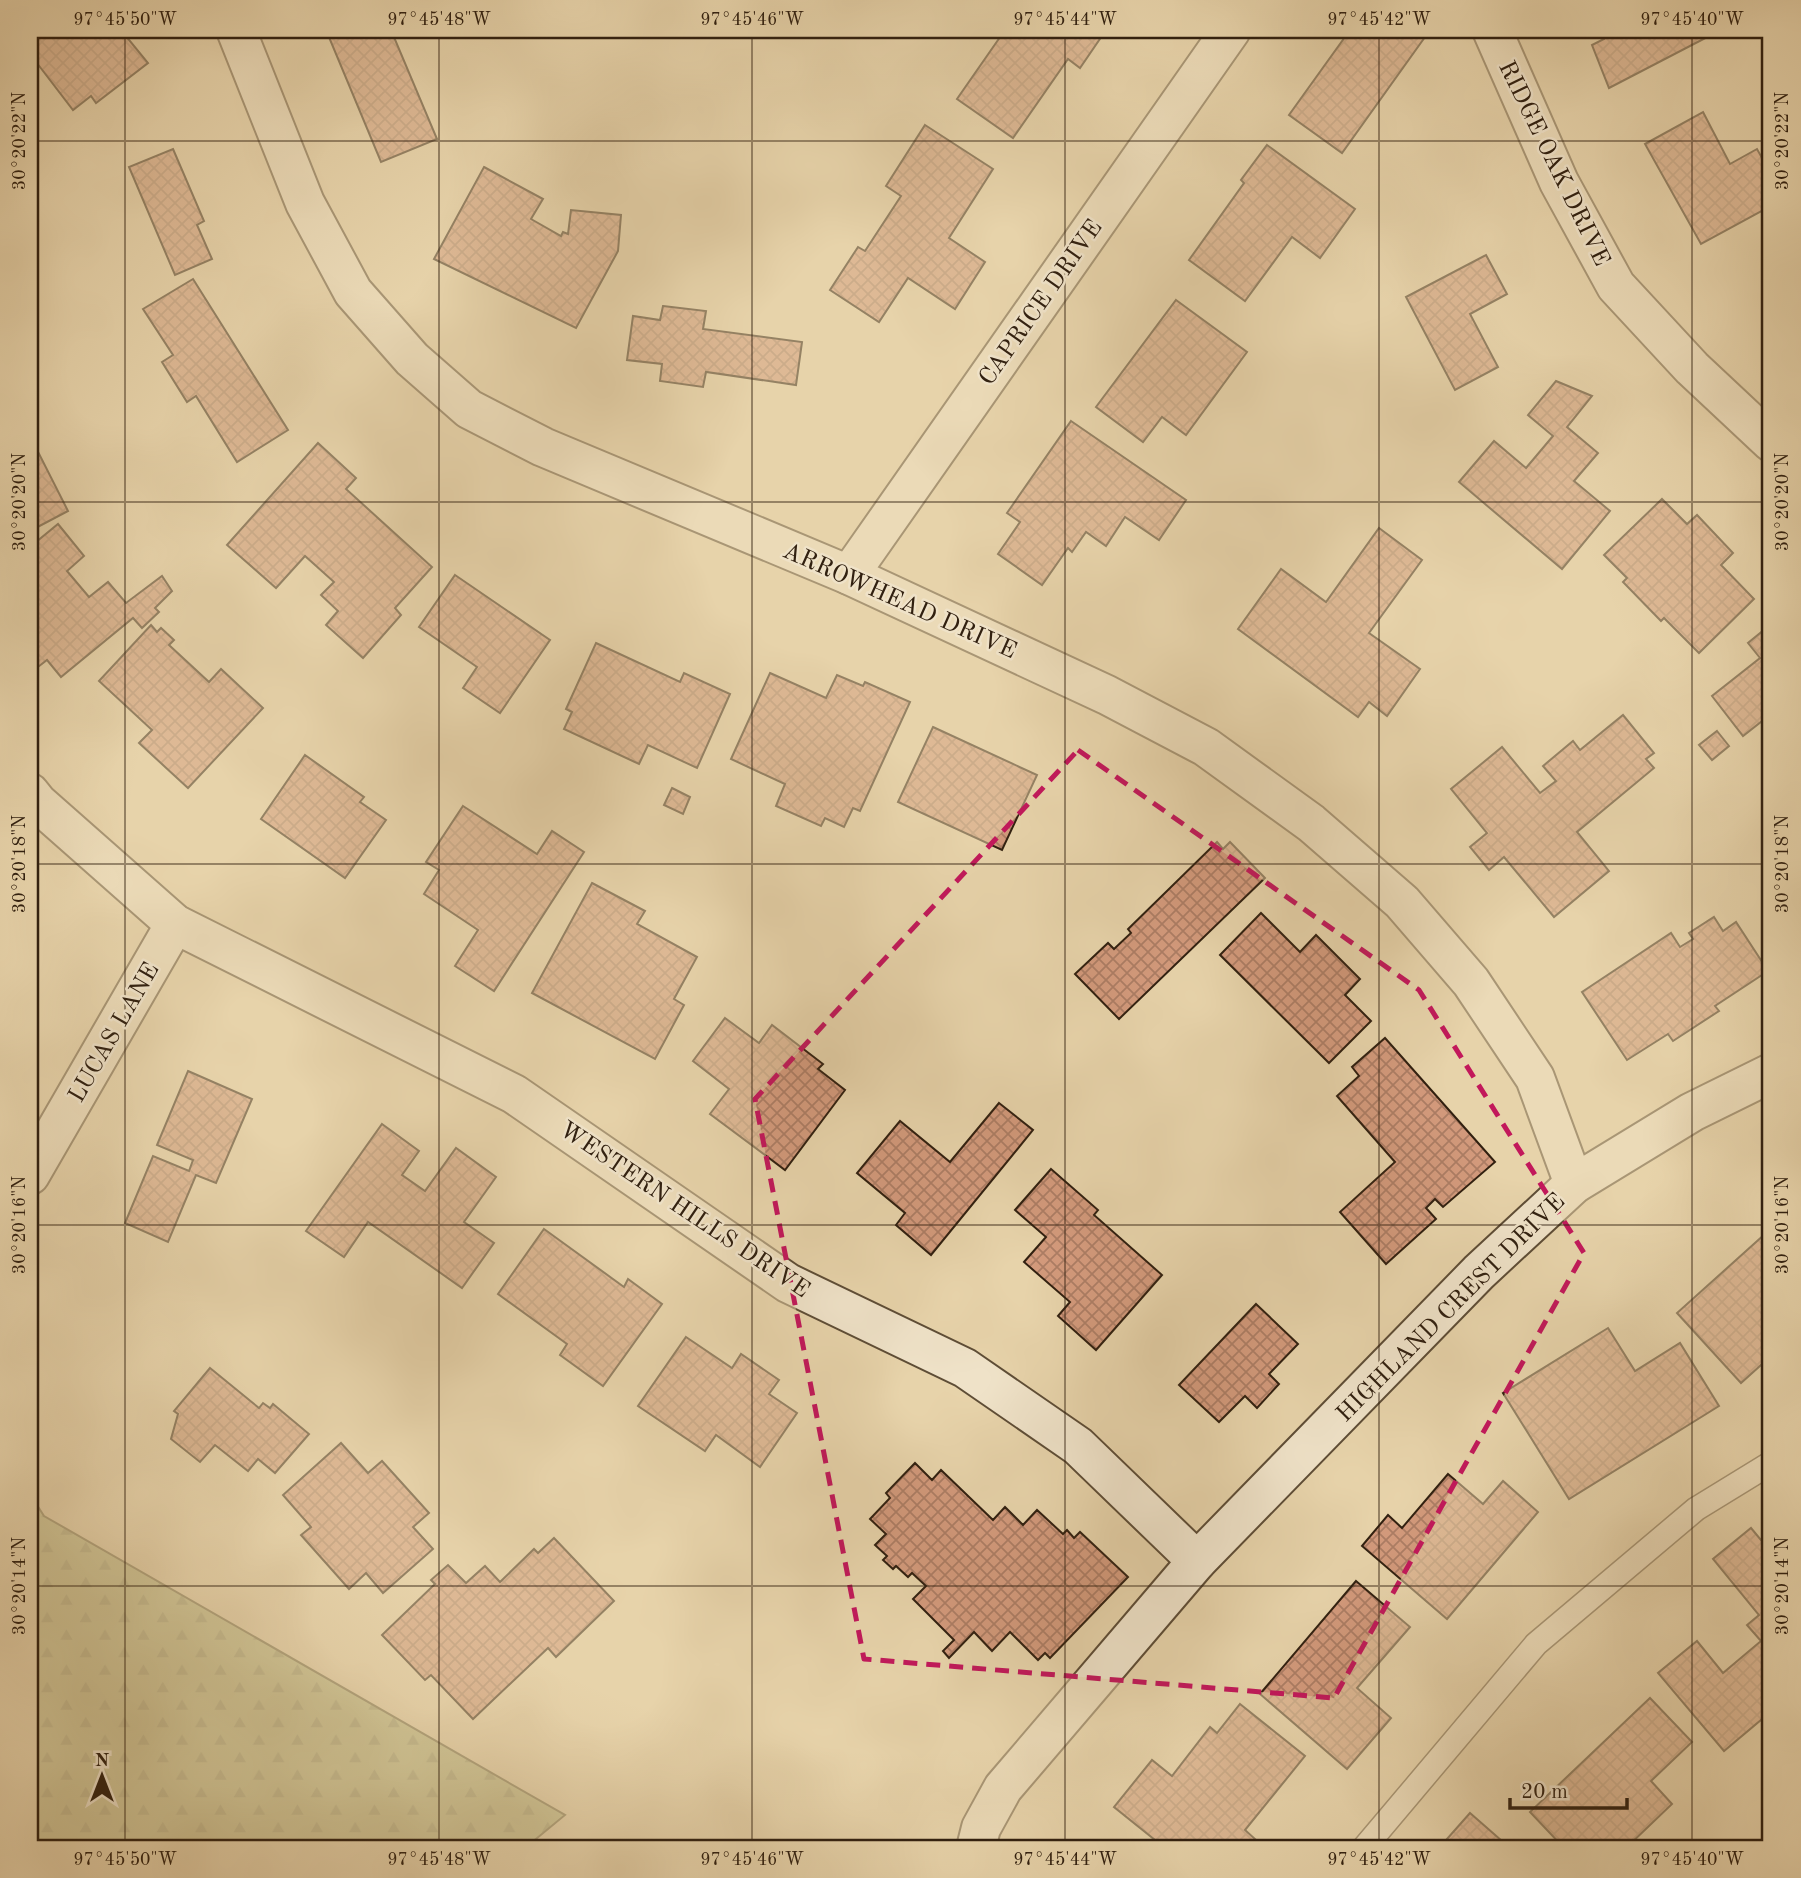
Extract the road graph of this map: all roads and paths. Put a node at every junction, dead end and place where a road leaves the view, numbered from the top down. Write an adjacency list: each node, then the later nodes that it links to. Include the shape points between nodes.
1 (236, 30): 5 (street, ARROWHEAD DRIVE, via 304,202 353,292 412,359 469,409 543,447)
2 (1231, 30): 5 (street, CAPRICE DRIVE)
3 (1492, 30): 4 (street, RIDGE OAK DRIVE, via 1559,182 1616,286 1692,368)
4 (1771, 442)
5 (849, 575): 10 (street, ARROWHEAD DRIVE, via 1107,695 1206,747 1311,823 1402,902 1471,982 1535,1079)
6 (30, 793): 7 (street, WESTERN HILLS DRIVE)
7 (175, 924): 9 (street, LUCAS LANE); 12 (street, WESTERN HILLS DRIVE, via 514,1094 788,1283 964,1368 1078,1446)
8 (1771, 1073): 10 (street, HIGHLAND CREST DRIVE, via 1692,1112)
9 (30, 1175)
10 (1574, 1184): 12 (street, HIGHLAND CREST DRIVE, via 1479,1272)
11 (1771, 1464): 14 (lane, via 1696,1509 1536,1644)
12 (1198, 1561): 13 (street, via 1003,1788 981,1828)
13 (976, 1848)
14 (1364, 1848)

